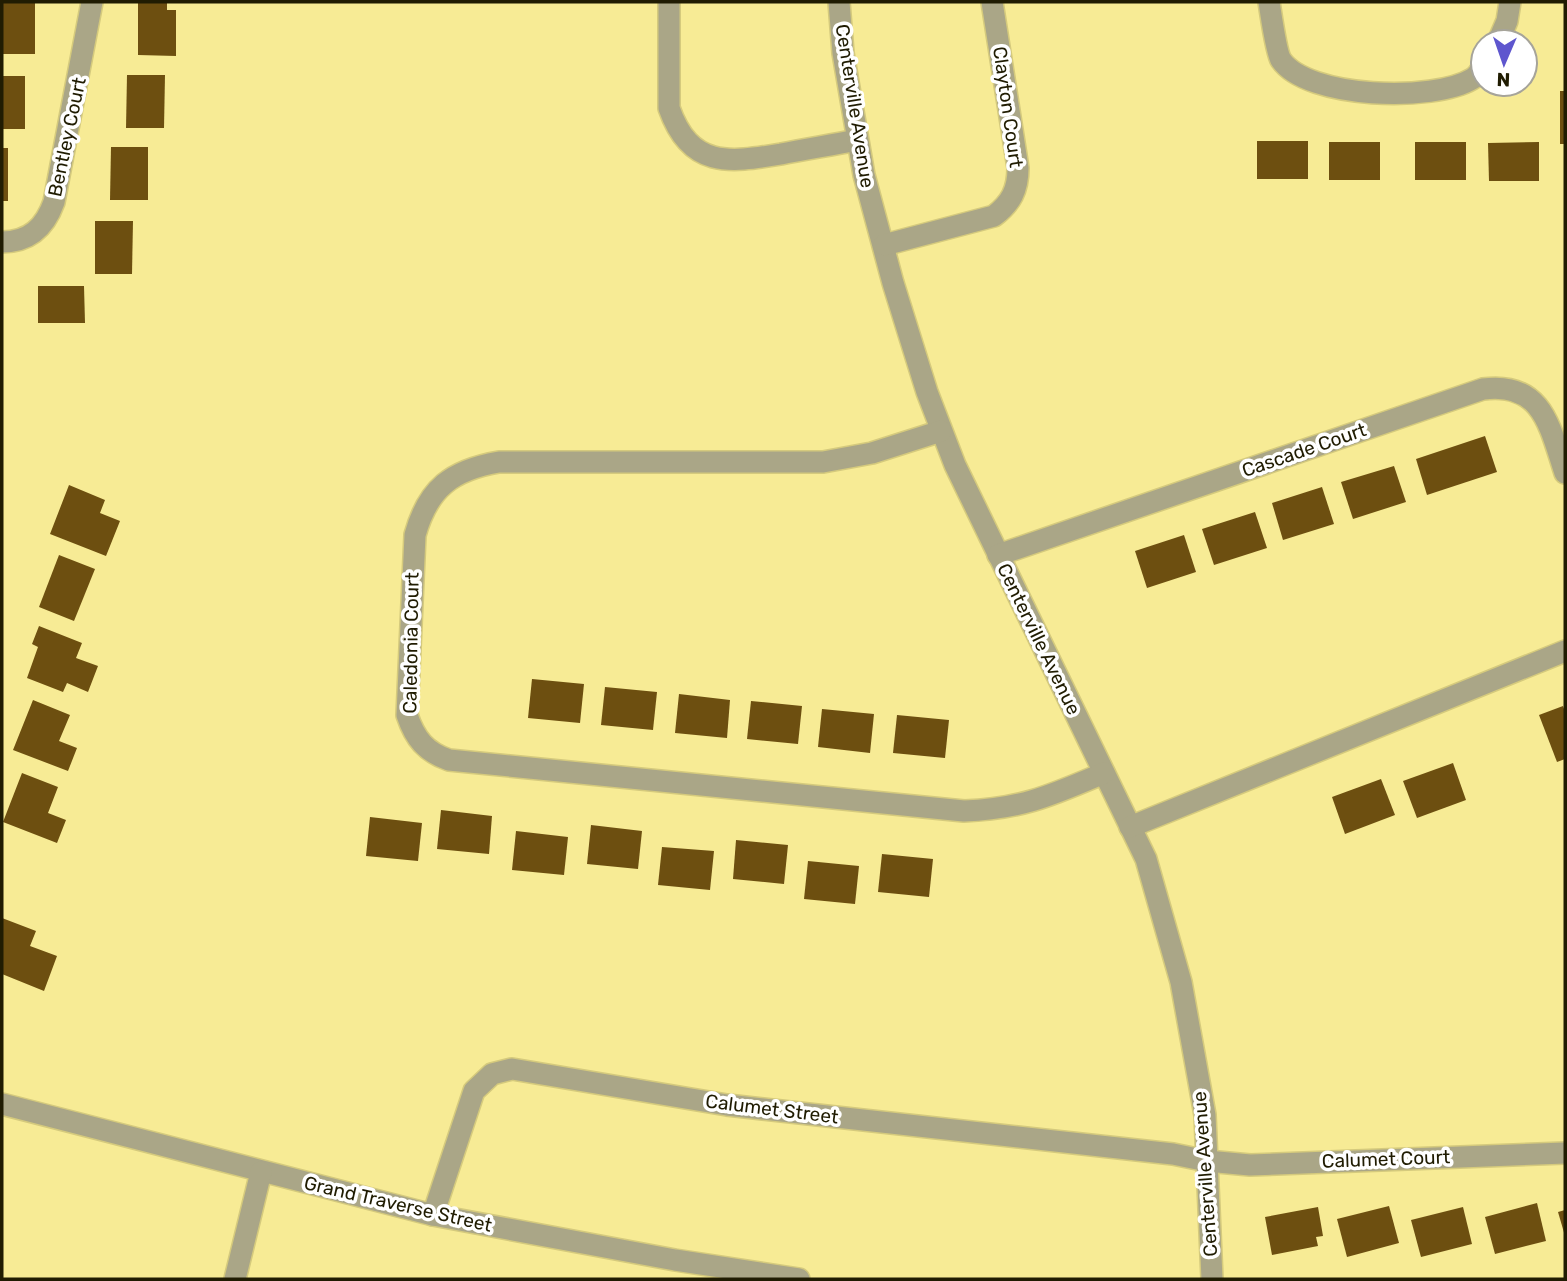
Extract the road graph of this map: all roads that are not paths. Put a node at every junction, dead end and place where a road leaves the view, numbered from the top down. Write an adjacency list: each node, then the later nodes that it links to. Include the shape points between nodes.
1 (92, 2): 10 (street, Bentley Court, via 48,218 28,237)
2 (669, 2): 9 (street, via 669,108 680,131 698,150 741,161)
3 (839, 2): 9 (street, Centerville Avenue)
4 (992, 2): 11 (street, Clayton Court, via 1018,169 1014,194 994,216)
5 (1269, 2): 8 (street, via 1280,59 1301,78 1349,92 1402,93)
6 (1510, 2): 7 (street)
7 (1504, 28)
8 (1469, 80)
9 (857, 140): 11 (street, Centerville Avenue)
10 (2, 242)
11 (884, 245): 12 (street, Centerville Avenue)
12 (942, 430): 14 (street, Centerville Avenue); 16 (street, Caledonia Court, via 872,453 823,462 499,462 457,474 429,500 415,535 407,715 412,733 426,749 449,760 964,811 1020,806)
13 (1565, 473): 14 (street, Cascade Court, via 1547,418 1535,402 1518,391 1483,389)
14 (998, 555): 16 (street, Centerville Avenue)
15 (1565, 651): 17 (street)
16 (1104, 773): 17 (street, Centerville Avenue)
17 (1130, 827): 20 (street, Centerville Avenue, via 1146,859 1181,982 1205,1115)
18 (2, 1104): 21 (street, Grand Traverse Street)
19 (1565, 1153): 20 (street, Calumet Court, via 1250,1164)
20 (1207, 1161): 22 (street, Calumet Street, via 727,1105 512,1069 492,1074 474,1091); 25 (street, Centerville Avenue)
21 (261, 1172): 22 (street, Grand Traverse Street); 23 (street)
22 (433, 1215): 24 (street, Grand Traverse Street, via 674,1261)
23 (235, 1279)
24 (799, 1279)
25 (1212, 1279)

